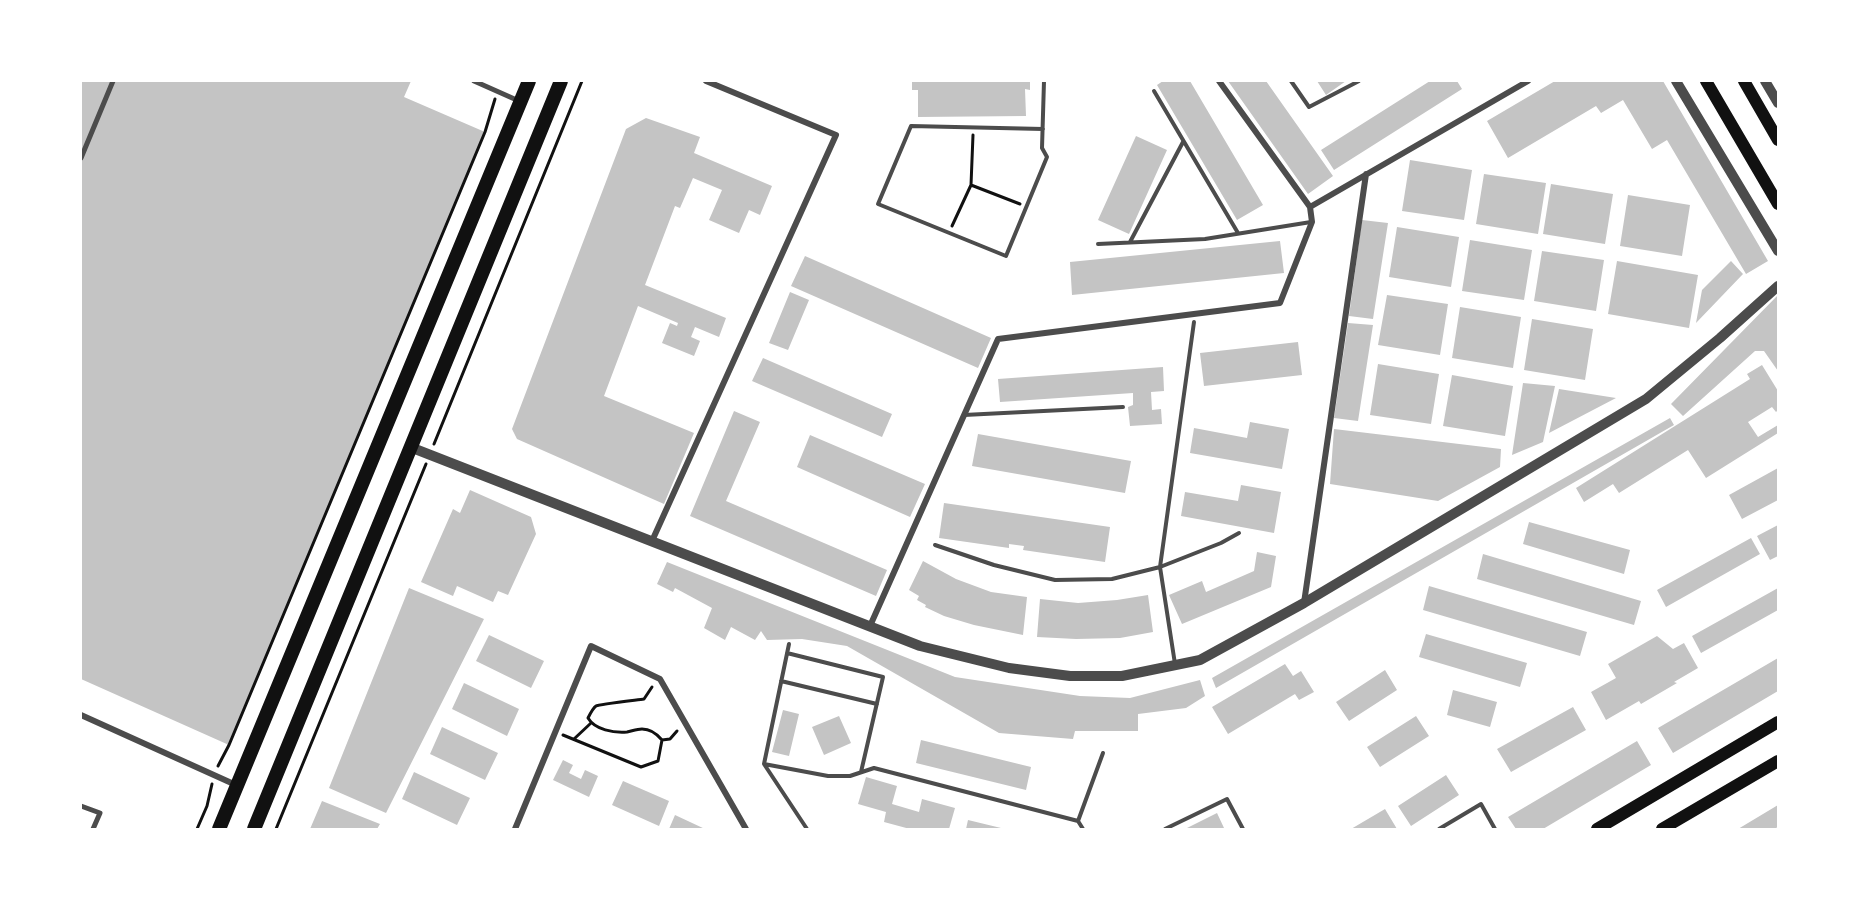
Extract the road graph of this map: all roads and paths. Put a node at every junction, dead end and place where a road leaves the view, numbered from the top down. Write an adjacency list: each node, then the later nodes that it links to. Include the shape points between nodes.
1 (113, 81): 23 (street)
2 (474, 81): 15 (street)
3 (529, 81): 17 (highway)
4 (561, 81): 39 (highway)
5 (706, 81): 41 (street, via 836,135)
6 (1044, 81): 20 (lane)
7 (1219, 81): 28 (street)
8 (1291, 81): 9 (lane, via 1310,108)
9 (1359, 81)
10 (1528, 81): 24 (street)
11 (1677, 81): 34 (street)
12 (1706, 81): 26 (main road)
13 (1744, 81): 21 (main road)
14 (1765, 81): 18 (street)
15 (498, 91): 17 (street); 63 (path, via 480,143)
16 (1154, 91): 22 (lane)
17 (520, 101): 64 (highway)
18 (1778, 102)
19 (973, 127): 20 (lane); 25 (path); 30 (lane, via 911,126 878,204)
20 (1043, 129): 27 (lane, via 1042,148 1047,157)
21 (1778, 140)
22 (1184, 141): 31 (lane); 32 (lane)
23 (81, 158)
24 (1366, 174): 28 (street); 44 (street)
25 (971, 185): 27 (path); 30 (path)
26 (1778, 204)
27 (1026, 207): 30 (lane, via 1006,256)
28 (1310, 207): 29 (street)
29 (1312, 222): 31 (lane); 38 (street, via 1280,303 998,339)
30 (949, 233)
31 (1238, 233): 32 (lane)
32 (1130, 242): 33 (lane)
33 (1098, 244)
34 (1778, 251)
35 (1778, 286): 44 (street, via 1646,399)
36 (1194, 322): 43 (lane)
37 (1123, 406): 38 (lane)
38 (964, 415): 45 (street)
39 (410, 447): 41 (street); 70 (highway)
40 (1239, 533): 43 (lane)
41 (652, 541): 45 (street)
42 (935, 545): 43 (lane, via 994,566 1055,580 1112,579)
43 (1160, 567): 48 (lane)
44 (1304, 603): 48 (street, via 1200,660)
45 (870, 626): 48 (street, via 920,646 1019,670 1070,676 1122,676)
46 (789, 644): 47 (lane)
47 (787, 653): 50 (lane); 51 (lane, via 883,677)
48 (1175, 665)
49 (654, 676): 53 (street, via 660,679); 55 (path, via 652,690 644,699 595,706 588,718); 56 (street, via 591,646)
50 (781, 681): 51 (lane); 61 (lane)
51 (877, 704): 62 (lane)
52 (81, 715): 63 (street)
53 (682, 717): 58 (path, via 676,734 670,740); 72 (street)
54 (1778, 722): 79 (main road)
55 (591, 723): 57 (path); 58 (path, via 612,731 643,729)
56 (555, 732): 57 (path); 71 (street)
57 (574, 740): 58 (path, via 641,767 658,760)
58 (662, 740)
59 (1103, 753): 66 (lane)
60 (1778, 761): 80 (main road)
61 (764, 764): 62 (lane, via 828,776); 73 (lane)
62 (861, 772): 66 (lane, via 873,768)
63 (214, 775): 64 (street); 68 (path)
64 (237, 785): 69 (highway)
65 (81, 806): 67 (street, via 100,813)
66 (1078, 820): 74 (lane)
67 (93, 829)
68 (197, 829)
69 (219, 829)
70 (254, 829)
71 (515, 829)
72 (746, 829)
73 (807, 829)
74 (1083, 829)
75 (1165, 829): 76 (lane, via 1227,799)
76 (1243, 829)
77 (1439, 829): 78 (lane, via 1481,804)
78 (1495, 829)
79 (1597, 829)
80 (1662, 829)

